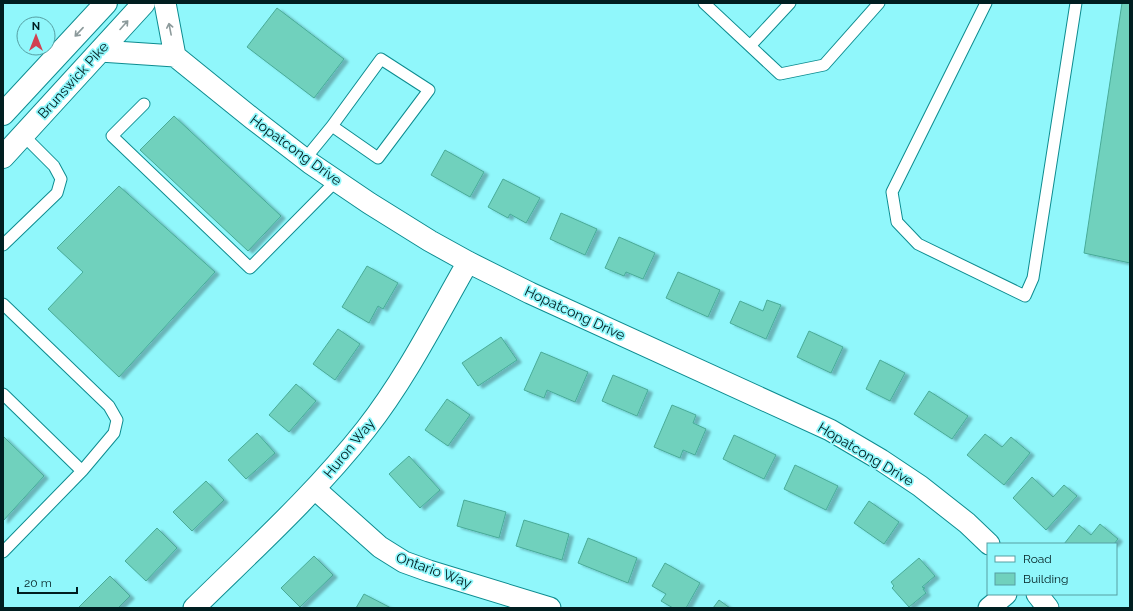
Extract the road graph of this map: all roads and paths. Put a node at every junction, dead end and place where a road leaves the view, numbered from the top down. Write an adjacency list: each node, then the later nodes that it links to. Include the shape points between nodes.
1 (106, 3): 12 (main road, Brunswick Pike, one-way to 12)
2 (144, 3): 10 (main road, Brunswick Pike, one-way to 2)
3 (164, 3): 11 (street, one-way to 3)
4 (704, 3): 9 (lane)
5 (790, 3): 9 (lane)
6 (879, 3): 9 (lane, via 824,65 780,74)
7 (986, 3): 8 (lane, via 892,192 897,222 918,244 1025,296 1033,278)
8 (1076, 3)
9 (750, 46)
10 (100, 51): 11 (street); 17 (main road, Brunswick Pike)
11 (175, 56): 19 (street, Hopatcong Drive)
12 (55, 58): 13 (main road); 15 (main road, Brunswick Pike)
13 (3, 99)
14 (144, 104): 20 (lane, via 112,136 250,268)
15 (3, 114)
16 (332, 126): 16 (lane, via 381,59 429,90 378,158); 19 (lane)
17 (23, 135): 18 (main road, Brunswick Pike); 21 (lane, via 54,166 61,179 57,192)
18 (3, 157)
19 (305, 159): 20 (street, Hopatcong Drive)
20 (336, 181): 22 (street, Hopatcong Drive)
21 (3, 245)
22 (468, 262): 26 (street, Huron Way, via 403,377 367,428); 27 (street, Hopatcong Drive, via 530,293 830,430 920,486)
23 (3, 304): 25 (lane, via 109,406 117,420 114,433)
24 (3, 394): 25 (lane)
25 (82, 471): 28 (lane)
26 (315, 489): 31 (street, Huron Way); 32 (street, Ontario Way, via 380,547 404,562)
27 (988, 543)
28 (3, 552)
29 (1005, 595): 33 (street)
30 (1038, 595): 34 (street)
31 (194, 608)
32 (550, 608)
33 (989, 608)
34 (1048, 608)

